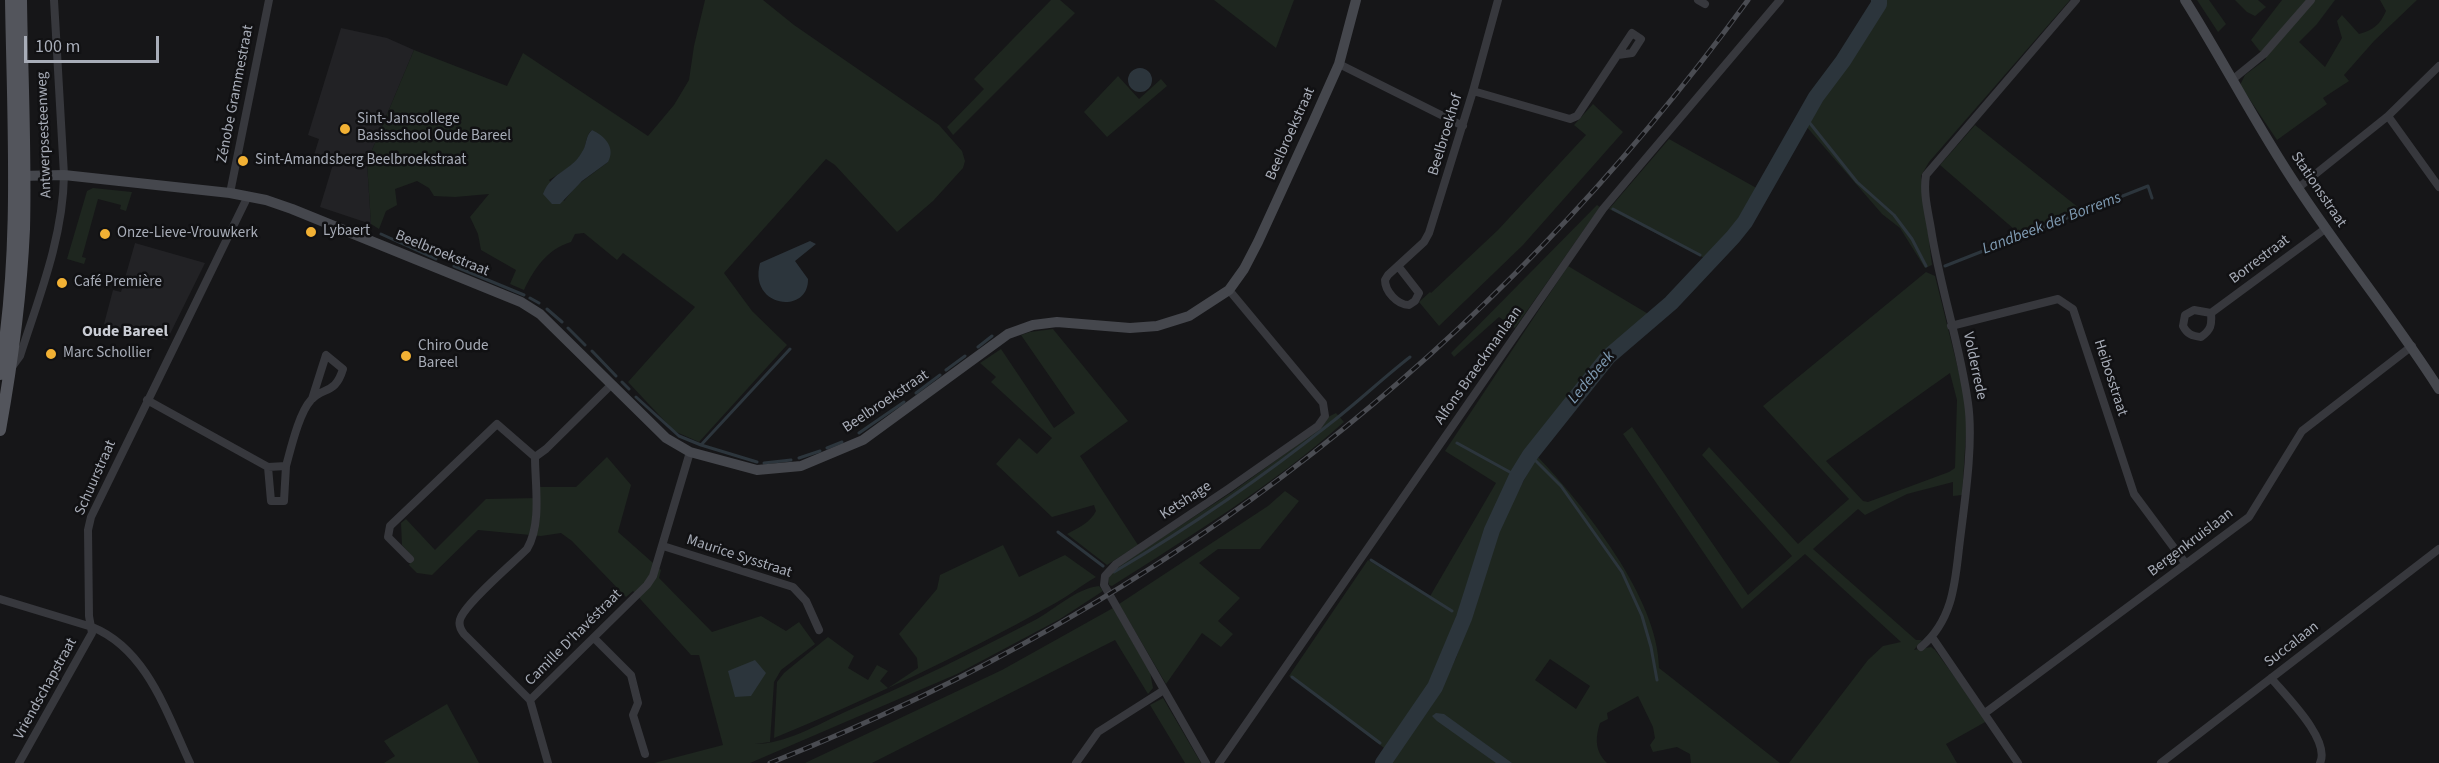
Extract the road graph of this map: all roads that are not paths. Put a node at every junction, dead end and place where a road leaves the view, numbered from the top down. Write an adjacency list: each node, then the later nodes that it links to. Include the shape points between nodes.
1 (11, 0): 19 (main road, Antwerpsesteenweg)
2 (21, 0): 19 (main road, Antwerpsesteenweg)
3 (54, 0): 18 (street, Antwerpsesteenweg)
4 (269, 0): 22 (street, Zénobe Grammestraat)
5 (1356, 0): 12 (street, Beelbroekstraat)
6 (1498, 0): 15 (street, Beelbroekhof)
7 (1780, 0): 60 (street, Alfons Braeckmanlaan, via 1603,209)
8 (2076, 0): 28 (street, Volderrede, via 1926,175 1925,193 1936,261)
9 (2185, 0): 14 (street, Stationsstraat)
10 (2311, 0): 14 (street, via 2264,54)
11 (1618, 55): 15 (street, via 1577,116 1570,119)
12 (1339, 64): 17 (street); 26 (street, Beelbroekstraat, via 1258,242)
13 (2439, 66): 16 (street)
14 (2232, 80): 21 (street, Stationsstraat)
15 (1473, 91): 17 (street, Beelbroekhof)
16 (2388, 116): 20 (street); 21 (street)
17 (1463, 126): 25 (street, Beelbroekhof, via 1429,233)
18 (64, 175): 19 (street, Beelbroekstraat); 22 (street, Beelbroekstraat); 30 (street, Antwerpsesteenweg, via 63,203 51,259 20,357)
19 (18, 176): 30 (main road, Antwerpsesteenweg)
20 (2439, 187)
21 (2298, 188): 24 (street, Stationsstraat)
22 (230, 193): 23 (street, Beelbroekstraat)
23 (248, 196): 31 (street, Beelbroekstraat, via 319,220 520,302 540,314); 34 (street, Schuurstraat)
24 (2325, 229): 27 (street, Borrestraat); 29 (street, Stationsstraat)
25 (1398, 266): 25 (street, Beelbroekhof, via 1388,275 1385,285 1398,302 1408,305 1419,293)
26 (1228, 290): 36 (street, Beelbroekstraat, via 1189,316 1157,326 1057,322 1008,334 863,440 801,465 757,470); 51 (street, Ketshage, via 1323,404 1326,413 1318,426 1109,569 1104,585)
27 (2211, 313)
28 (1951, 326): 43 (street, Heibosstraat, via 2058,299 2073,309 2134,494); 48 (street, Volderrede, via 1970,420 1954,596)
29 (2412, 346): 32 (street, Stationsstraat); 43 (street, Bergenkruislaan, via 2302,431 2249,517)
30 (5, 371): 35 (main road, Antwerpsesteenweg)
31 (611, 385): 36 (street, Beelbroekstraat, via 666,438); 37 (street)
32 (2439, 389)
33 (312, 399): 33 (street, via 339,381 343,369 326,355); 38 (street)
34 (147, 400): 39 (street); 45 (street, Schuurstraat, via 87,530 88,616)
35 (0, 430)
36 (690, 452): 40 (street, Camille D'havéstraat)
37 (535, 457): 42 (street, via 497,424 390,526 388,537); 52 (street, Camille D'havéstraat, via 536,516 532,542 460,617 459,626)
38 (286, 466): 39 (street); 39 (street, via 284,501 271,501)
39 (268, 467)
40 (663, 546): 46 (street, Maurice Sysstraat, via 793,587 806,601); 47 (street, Camille D'havéstraat, via 653,576)
41 (2439, 549): 50 (street, Succalaan)
42 (410, 559)
43 (2186, 564): 53 (street, Bergenkruislaan)
44 (0, 599): 45 (street)
45 (92, 627): 55 (street, Vriendschapstraat); 56 (street, via 115,640 149,675)
46 (819, 630)
47 (594, 638): 52 (street, Camille D'havéstraat); 54 (street, via 630,675 638,703 633,715)
48 (1932, 638): 49 (street); 53 (street)
49 (1921, 647)
50 (2271, 678): 62 (street, Succalaan); 63 (street, via 2319,739 2323,756)
51 (1164, 690): 58 (street, via 1098,732); 59 (street, Ketshage)
52 (530, 700): 57 (street)
53 (1985, 713): 61 (street)
54 (645, 754)
55 (20, 763)
56 (190, 763)
57 (548, 763)
58 (1076, 763)
59 (1206, 763)
60 (1219, 763)
61 (2018, 763)
62 (2161, 763)
63 (2320, 763)

